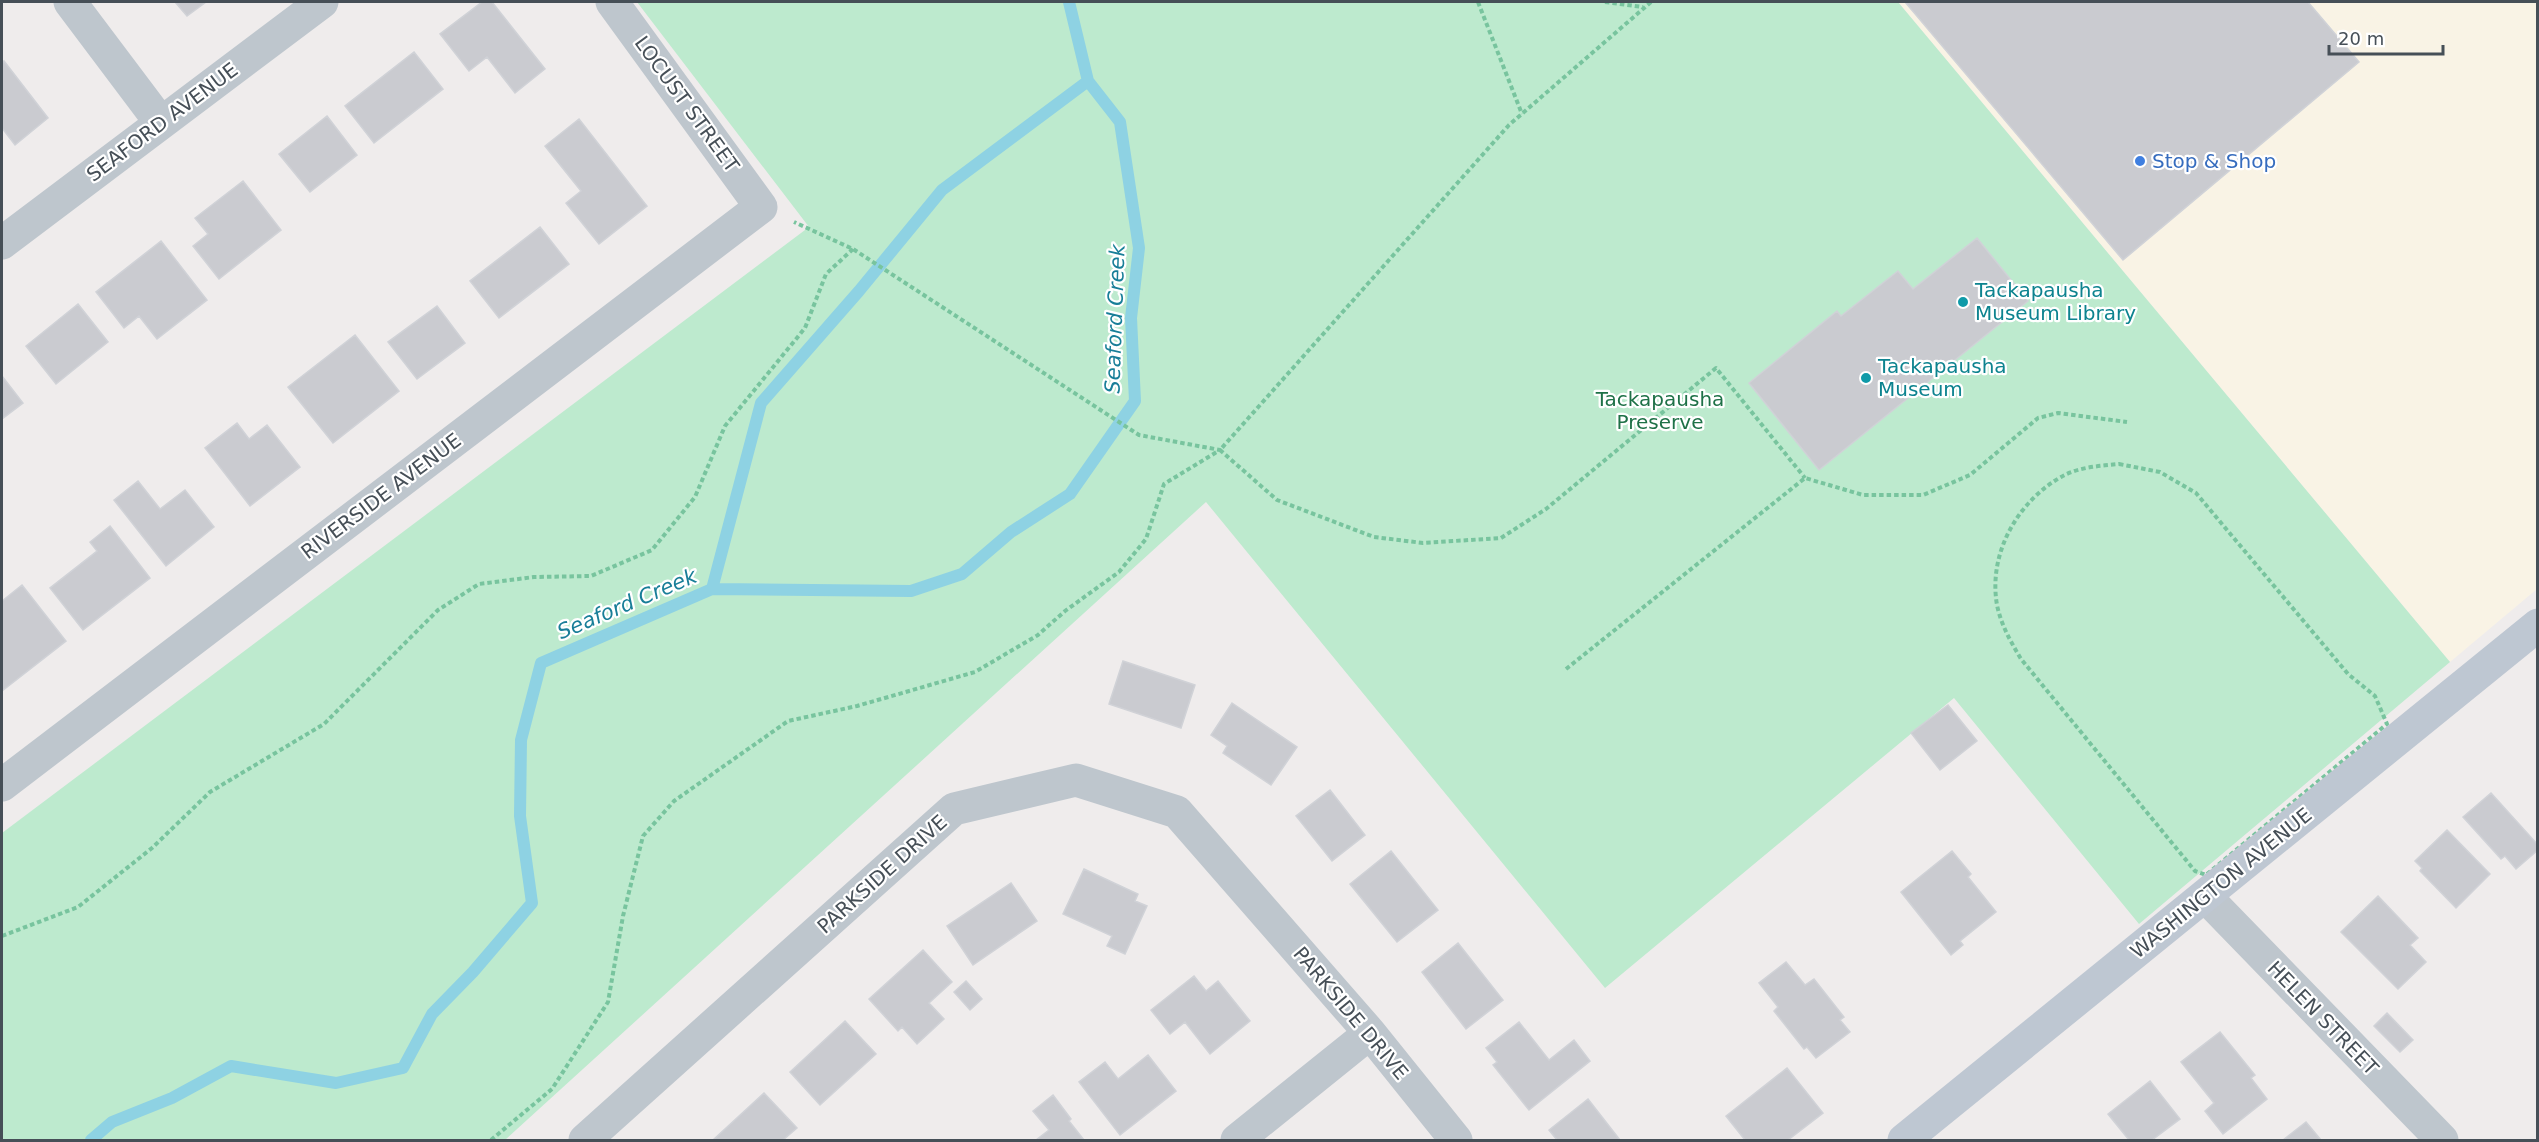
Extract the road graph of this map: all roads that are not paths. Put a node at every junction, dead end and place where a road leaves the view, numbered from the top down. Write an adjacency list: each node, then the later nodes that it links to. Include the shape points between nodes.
1 (70, 2): 4 (street)
2 (322, 2): 4 (street, SEAFORD AVENUE)
3 (612, 2): 5 (street, LOCUST STREET)
4 (161, 123): 6 (street, SEAFORD AVENUE)
5 (761, 207): 8 (street, RIVERSIDE AVENUE)
6 (2, 243)
7 (2538, 625): 9 (street, WASHINGTON AVENUE)
8 (2, 784)
9 (2200, 884): 14 (street, WASHINGTON AVENUE); 15 (street, HELEN STREET)
10 (1370, 1033): 11 (street, PARKSIDE DRIVE, via 1177,812 1076,780 954,809); 12 (street); 13 (street, PARKSIDE DRIVE)
11 (585, 1140)
12 (1237, 1140)
13 (1456, 1140)
14 (1904, 1140)
15 (2442, 1140)

